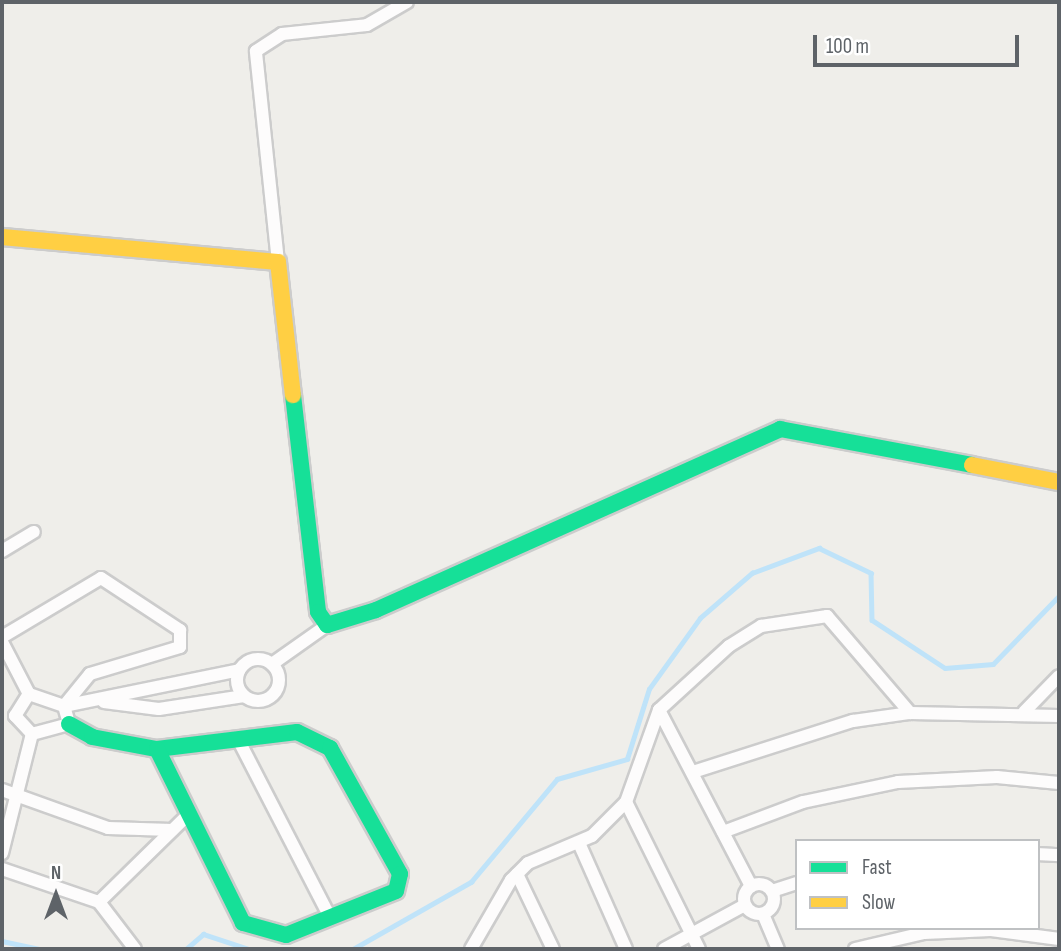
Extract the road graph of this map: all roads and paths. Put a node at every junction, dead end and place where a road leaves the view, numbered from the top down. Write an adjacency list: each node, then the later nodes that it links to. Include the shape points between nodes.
1 (407, 2): 3 (street, via 367,25 282,34 256,51)
2 (2, 237): 3 (street)
3 (278, 262): 7 (street, via 318,612)
4 (1059, 482): 7 (street, via 780,429 376,610)
5 (34, 532): 6 (street)
6 (2, 551)
7 (327, 625): 9 (street)
8 (2, 640): 12 (street); 15 (street, via 101,578 180,630 180,647 90,674)
9 (272, 664): 10 (street, via 254,659); 13 (street, via 277,691 261,701)
10 (239, 670): 13 (street); 14 (street)
11 (1059, 676): 17 (street)
12 (29, 694): 15 (street); 20 (street)
13 (243, 696): 14 (street, via 159,709)
14 (97, 702): 15 (street)
15 (64, 706): 22 (street)
16 (659, 710): 18 (street, via 729,646 761,626 827,616); 26 (street); 30 (street)
17 (1024, 712): 18 (street); 21 (street)
18 (911, 713): 26 (street, via 791,735)
19 (2, 714): 20 (street)
20 (15, 716): 23 (street)
21 (1059, 716)
22 (69, 724): 23 (street); 25 (street, via 92,737)
23 (32, 734): 29 (street)
24 (238, 739): 25 (street); 46 (street); 46 (street, via 297,732 330,748 400,874 396,891)
25 (157, 749): 31 (street)
26 (696, 771): 33 (street)
27 (1059, 783): 33 (street, via 997,777 898,782 803,802)
28 (2, 790): 29 (street)
29 (17, 792): 32 (street, via 108,828); 35 (street)
30 (626, 802): 34 (street); 47 (street)
31 (189, 814): 32 (street); 46 (street, via 243,923 286,935)
32 (172, 830): 43 (street)
33 (723, 832): 41 (street)
34 (579, 843): 39 (street); 52 (street)
35 (2, 853)
36 (1040, 854): 37 (street)
37 (1059, 855)
38 (2, 869): 43 (street)
39 (517, 874): 50 (street); 51 (street)
40 (795, 884): 42 (street)
41 (751, 886): 42 (street); 44 (street)
42 (772, 891): 45 (street, via 773,905)
43 (99, 902): 49 (street)
44 (745, 905): 45 (street); 47 (street)
45 (763, 914): 55 (street)
46 (330, 917)
47 (692, 933): 53 (street); 54 (street)
48 (1059, 939): 56 (street, via 991,930 938,932)
49 (135, 949)
50 (474, 949)
51 (553, 949)
52 (626, 949)
53 (664, 949)
54 (699, 949)
55 (778, 949)
56 (855, 949)

